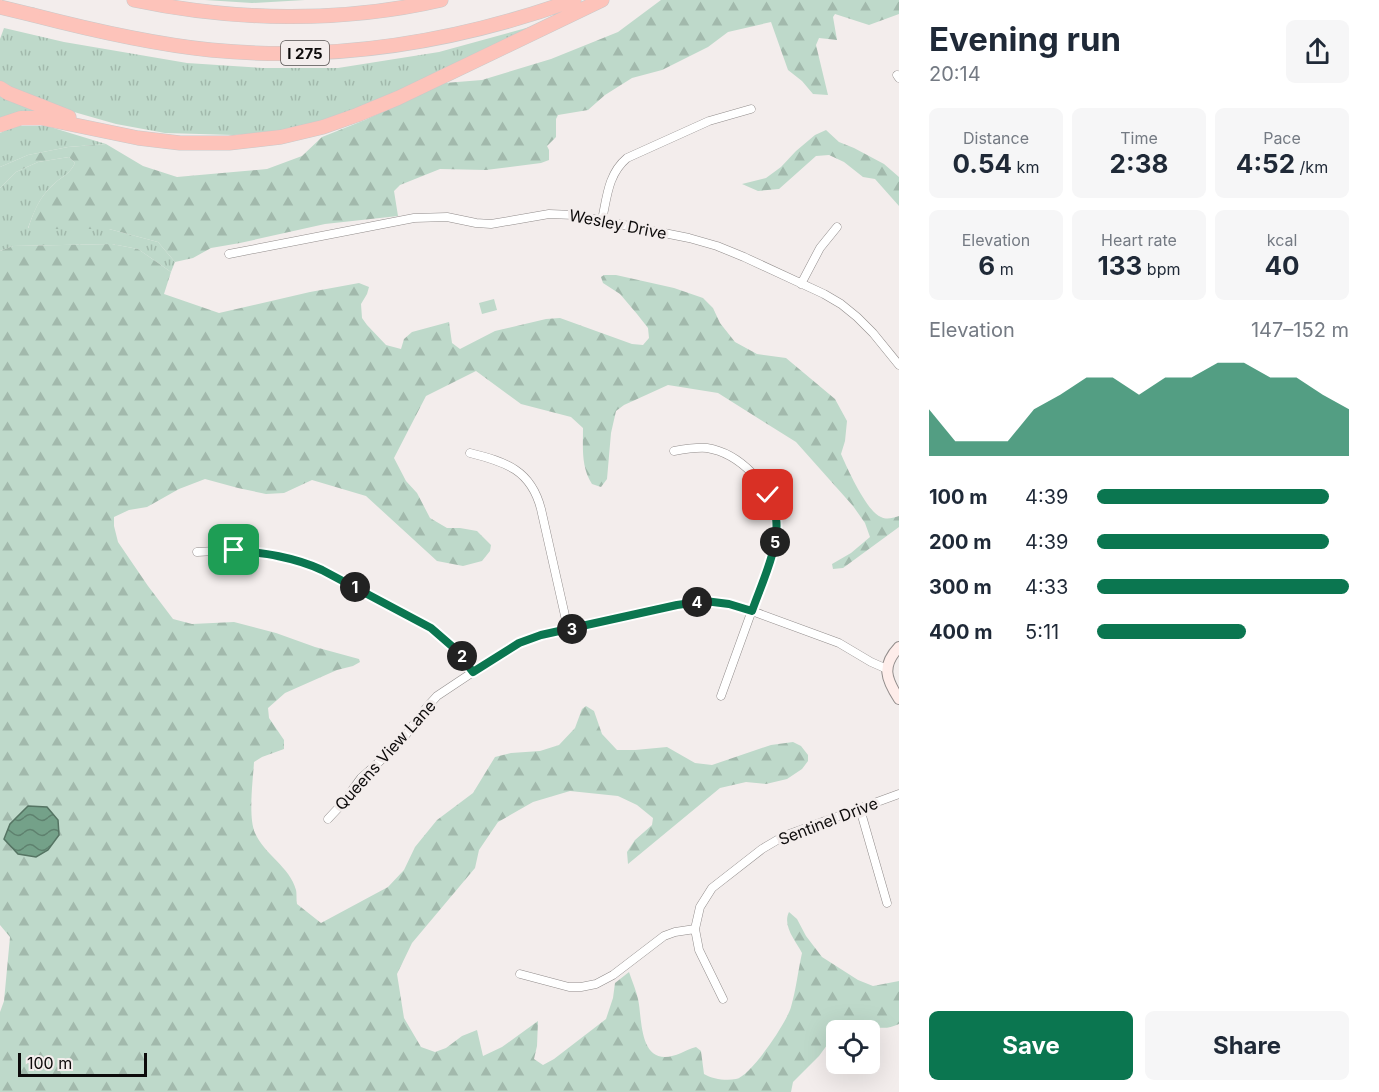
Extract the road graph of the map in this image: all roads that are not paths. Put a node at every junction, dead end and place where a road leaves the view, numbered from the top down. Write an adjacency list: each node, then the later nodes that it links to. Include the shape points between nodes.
1 (6, 0): 7 (main road)
2 (134, 0): 3 (highway, via 225,14 319,16)
3 (441, 0)
4 (573, 0): 6 (highway, I 275, bridge, via 442,38 362,50 261,53 136,39)
5 (602, 0): 11 (highway, via 425,86 323,127 229,143 180,143)
6 (0, 7)
7 (0, 16)
8 (0, 88): 11 (highway)
9 (751, 109): 12 (street, via 709,121 627,158 612,176)
10 (0, 125): 11 (highway, via 21,118 41,118)
11 (99, 129)
12 (602, 220): 14 (street, Wesley Drive, via 557,214 491,224 447,217 414,218); 15 (street, Wesley Drive, via 717,246)
13 (837, 226): 15 (street)
14 (229, 254)
15 (801, 284): 16 (street, Wesley Drive, via 848,309)
16 (899, 365)
17 (674, 451): 20 (street, via 707,448 733,457 751,472 770,498 776,518 776,539)
18 (470, 453): 21 (street, via 512,466 534,489)
19 (197, 552): 24 (street, via 247,551 308,563 431,628)
20 (752, 611): 21 (street, Queens View Lane, via 705,601); 23 (street, Queens View Lane, via 839,643); 25 (street)
21 (568, 629): 24 (street, Queens View Lane, via 519,643)
22 (899, 647): 23 (main road)
23 (887, 669): 26 (main road)
24 (473, 672): 29 (street, Queens View Lane, via 427,706 398,745 361,778)
25 (721, 696)
26 (899, 699)
27 (899, 794): 28 (street, Sentinel Drive)
28 (860, 809): 30 (street); 31 (street, Sentinel Drive, via 784,836 762,849 712,888 700,907)
29 (328, 819)
30 (887, 903)
31 (695, 929): 32 (street, via 664,936 596,984 567,986); 33 (street, via 700,953)
32 (520, 974)
33 (723, 999)

